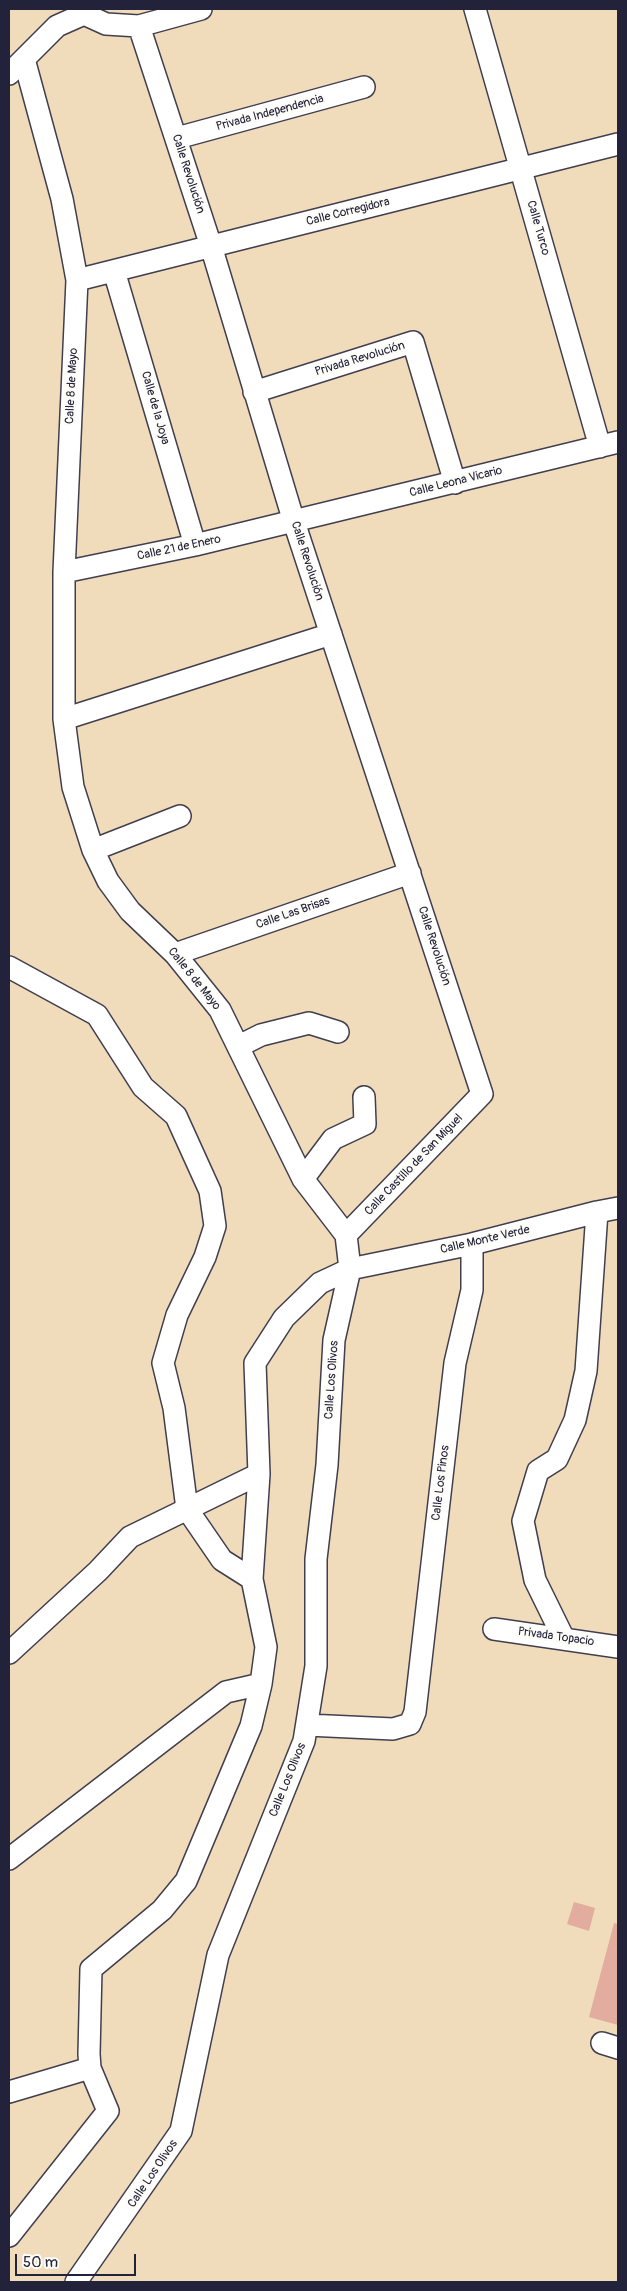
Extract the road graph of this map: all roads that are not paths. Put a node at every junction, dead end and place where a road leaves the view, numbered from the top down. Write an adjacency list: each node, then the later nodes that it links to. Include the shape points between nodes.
1 (201, 9): 5 (street)
2 (475, 9): 10 (street, Calle Turco)
3 (84, 10): 4 (street); 5 (street, via 106,24)
4 (60, 17): 6 (street)
5 (140, 26): 8 (street, Calle Revolución)
6 (15, 68): 13 (street, Calle 8 de Mayo, via 62,199)
7 (364, 88): 8 (street, Privada Independencia)
8 (177, 138): 11 (street, Calle Revolución)
9 (618, 144): 10 (street, Calle Corregidora)
10 (522, 168): 11 (street, Calle Corregidora); 15 (street, Calle Turco)
11 (211, 246): 12 (street, Calle Corregidora); 14 (street, Calle Revolución)
12 (114, 271): 13 (street, Calle Corregidora); 18 (street, Calle de la Joya)
13 (77, 280): 19 (street, Calle 8 de Mayo)
14 (254, 392): 16 (street, Privada Revolución, via 413,342); 17 (street, Calle Revolución)
15 (609, 445): 16 (street, Calle Leona Vicario)
16 (455, 483): 17 (street, Calle Leona Vicario)
17 (294, 522): 18 (street, Calle 21 de Enero); 20 (street, Calle Revolución)
18 (195, 545): 19 (street, Calle 21 de Enero)
19 (64, 572): 21 (street, Calle 8 de Mayo)
20 (331, 634): 21 (street); 24 (street, Calle Revolución)
21 (64, 719): 23 (street, Calle 8 de Mayo, via 73,787)
22 (180, 816): 23 (street)
23 (93, 850): 25 (street, Calle 8 de Mayo, via 108,881 130,911)
24 (410, 873): 25 (street, Calle Las Brisas); 29 (street, Calle Revolución)
25 (176, 954): 28 (street, Calle 8 de Mayo, via 220,1010)
26 (9, 967): 38 (street, via 97,1015 143,1087 176,1116 210,1191 215,1226 205,1257 177,1315 163,1363 174,1408)
27 (338, 1032): 28 (street, via 309,1023 261,1035)
28 (239, 1046): 31 (street, Calle 8 de Mayo)
29 (482, 1094): 34 (street, Calle Castillo de San Miguel)
30 (364, 1097): 31 (street, via 365,1124 333,1139)
31 (303, 1179): 34 (street, Calle 8 de Mayo)
32 (618, 1208): 33 (street, Calle Monte Verde)
33 (597, 1212): 35 (street, Calle Monte Verde); 41 (street, via 584,1381 575,1420 557,1459 538,1471 523,1521 534,1580)
34 (346, 1235): 36 (street, Calle Los Olivos)
35 (472, 1244): 36 (street, Calle Monte Verde); 45 (street, Calle Los Pinos, via 472,1290 455,1363 415,1712 410,1724 393,1729)
36 (350, 1269): 37 (street, Calle Monte Verde, via 320,1284 284,1318 255,1363); 45 (street, Calle Los Olivos, via 334,1340 327,1465 316,1559 316,1666)
37 (259, 1474): 38 (street); 39 (street, Calle Monte Verde)
38 (187, 1509): 39 (street, via 222,1560); 43 (street, via 130,1537)
39 (252, 1579): 44 (street, Calle Monte Verde, via 266,1647)
40 (494, 1629): 41 (street, Privada Topacio)
41 (563, 1637): 42 (street, Privada Topacio)
42 (618, 1646)
43 (9, 1654)
44 (261, 1684): 46 (street, via 226,1692); 47 (street, Calle Monte Verde, via 251,1726 186,1881 162,1910 92,1969)
45 (307, 1725): 50 (street, Calle Los Olivos, via 304,1741 218,1955 182,2132)
46 (9, 1859)
47 (90, 2068): 48 (street); 49 (street, via 108,2111)
48 (9, 2092)
49 (9, 2236)
50 (76, 2282)

